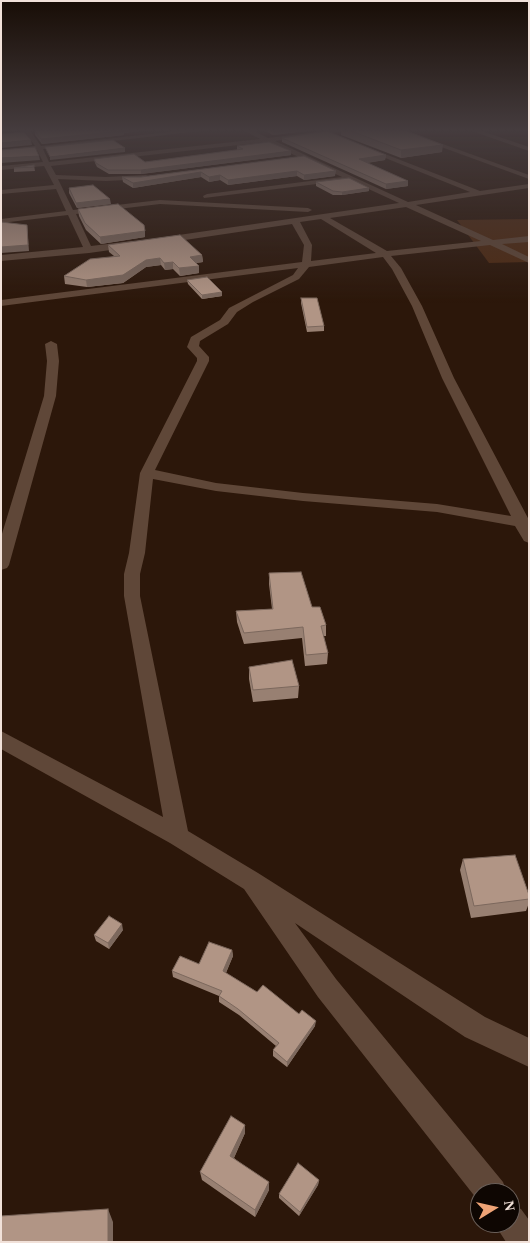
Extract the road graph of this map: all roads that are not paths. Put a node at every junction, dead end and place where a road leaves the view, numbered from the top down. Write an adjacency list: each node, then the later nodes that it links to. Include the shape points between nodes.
1 (57, 187): 6 (street); 10 (street)
2 (277, 187): 8 (street)
3 (368, 187): 9 (street)
4 (462, 187): 7 (street)
5 (523, 187): 7 (street)
6 (1, 192)
7 (480, 194): 9 (street)
8 (160, 202): 10 (street); 11 (street)
9 (407, 205): 11 (street); 16 (street)
10 (71, 213): 14 (street); 17 (street)
11 (343, 213): 12 (street)
12 (321, 216): 13 (street); 18 (street)
13 (294, 220): 17 (street); 21 (street, via 308,244)
14 (1, 221)
15 (529, 239): 16 (street)
16 (493, 244): 18 (street); 20 (street)
17 (89, 250): 19 (street)
18 (385, 254): 21 (street); 25 (street, via 417,306 448,378)
19 (1, 258)
20 (529, 260)
21 (305, 265): 22 (street); 24 (street, via 296,277 249,300 233,310 224,322 195,340 193,346 203,361)
22 (1, 303)
23 (51, 344): 27 (street, via 50,396)
24 (147, 473): 25 (street, via 216,487 437,508); 29 (street, via 132,574 132,596)
25 (525, 523): 26 (street)
26 (529, 538)
27 (1, 565)
28 (1, 739): 29 (street)
29 (178, 836): 30 (street)
30 (250, 880): 31 (street, via 475,1027); 32 (street, via 327,988)
31 (529, 1053)
32 (484, 1183)

